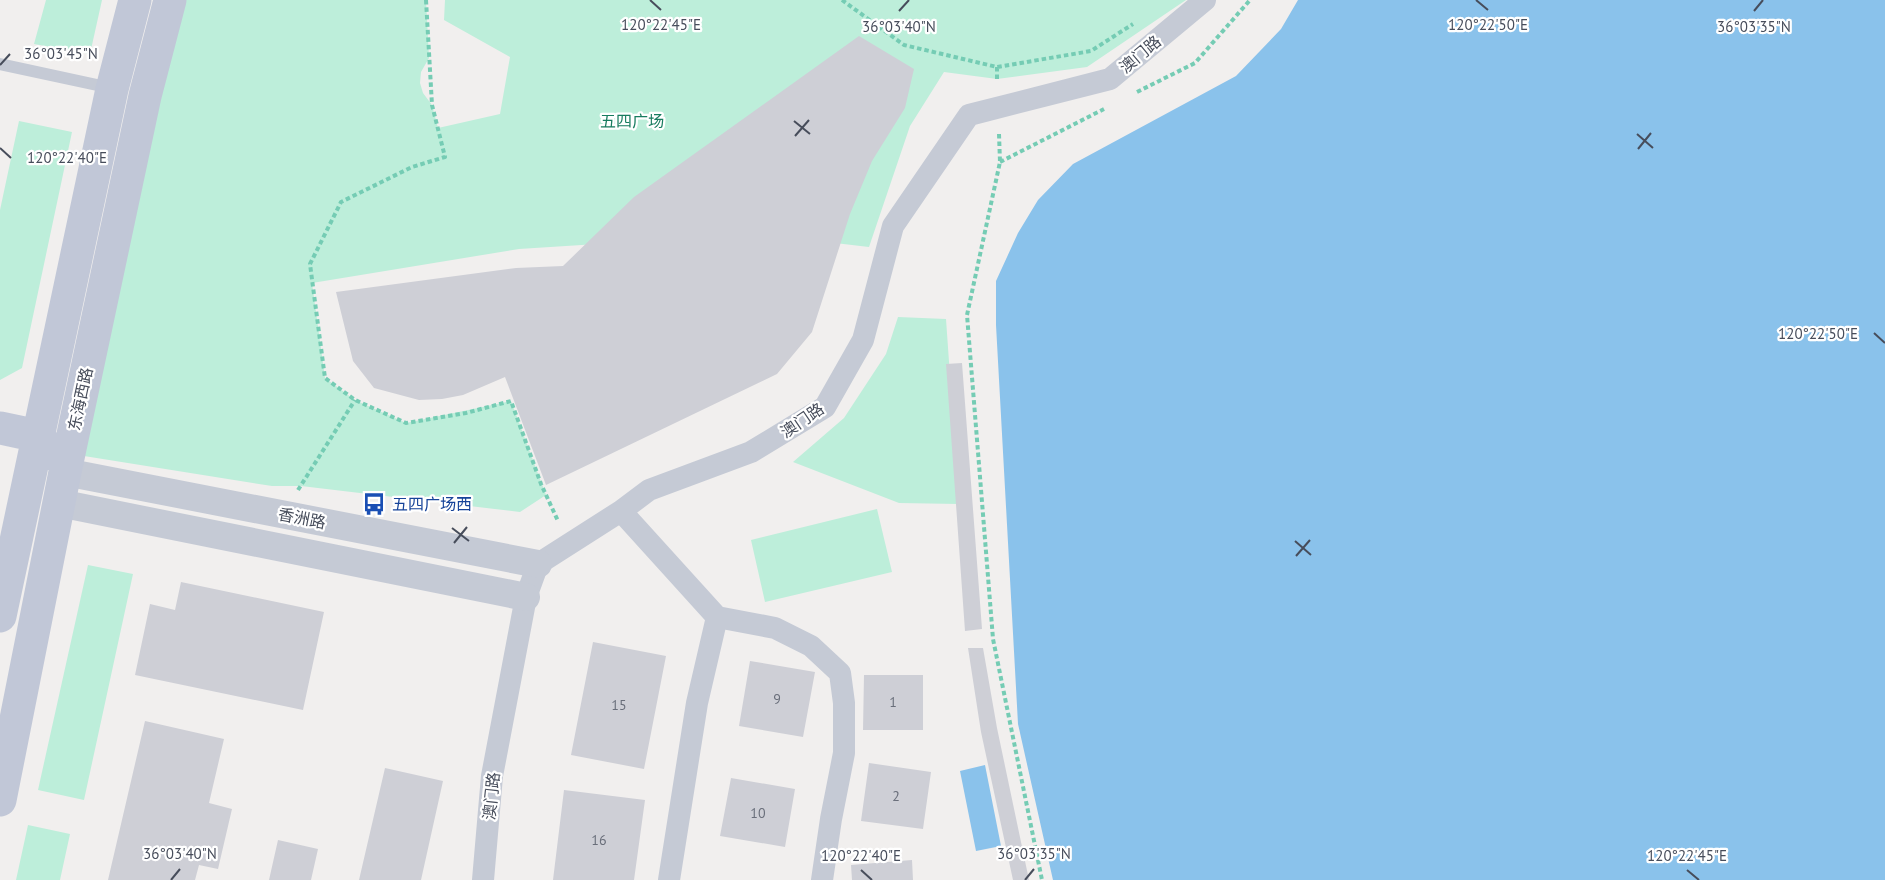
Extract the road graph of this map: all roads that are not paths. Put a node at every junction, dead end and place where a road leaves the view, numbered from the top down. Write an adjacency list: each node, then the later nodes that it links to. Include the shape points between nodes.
1 (135, 0): 5 (main road, 东海西路)
2 (170, 0): 8 (main road, 东海西路, via 145,96)
3 (1205, 0): 10 (street, 澳门路, via 1110,79 969,115 893,226 863,340 825,407 751,452 649,490)
4 (0, 64): 5 (lane)
5 (112, 88): 7 (main road, 东海西路)
6 (0, 428): 7 (main road)
7 (38, 436): 8 (main road); 9 (main road, 东海西路)
8 (62, 487): 9 (main road); 11 (street, 香洲路, via 283,514); 12 (street, 香洲路); 15 (main road, 东海西路)
9 (10, 509): 13 (main road, 东海西路)
10 (621, 511): 11 (street, 澳门路); 14 (street)
11 (538, 564): 12 (street, 澳门路)
12 (526, 597): 16 (street, 澳门路, via 492,776)
13 (0, 616)
14 (717, 617): 17 (street, via 697,703); 18 (street, via 775,628 811,646 840,673 844,753)
15 (0, 800)
16 (483, 880)
17 (669, 880)
18 (822, 880)

